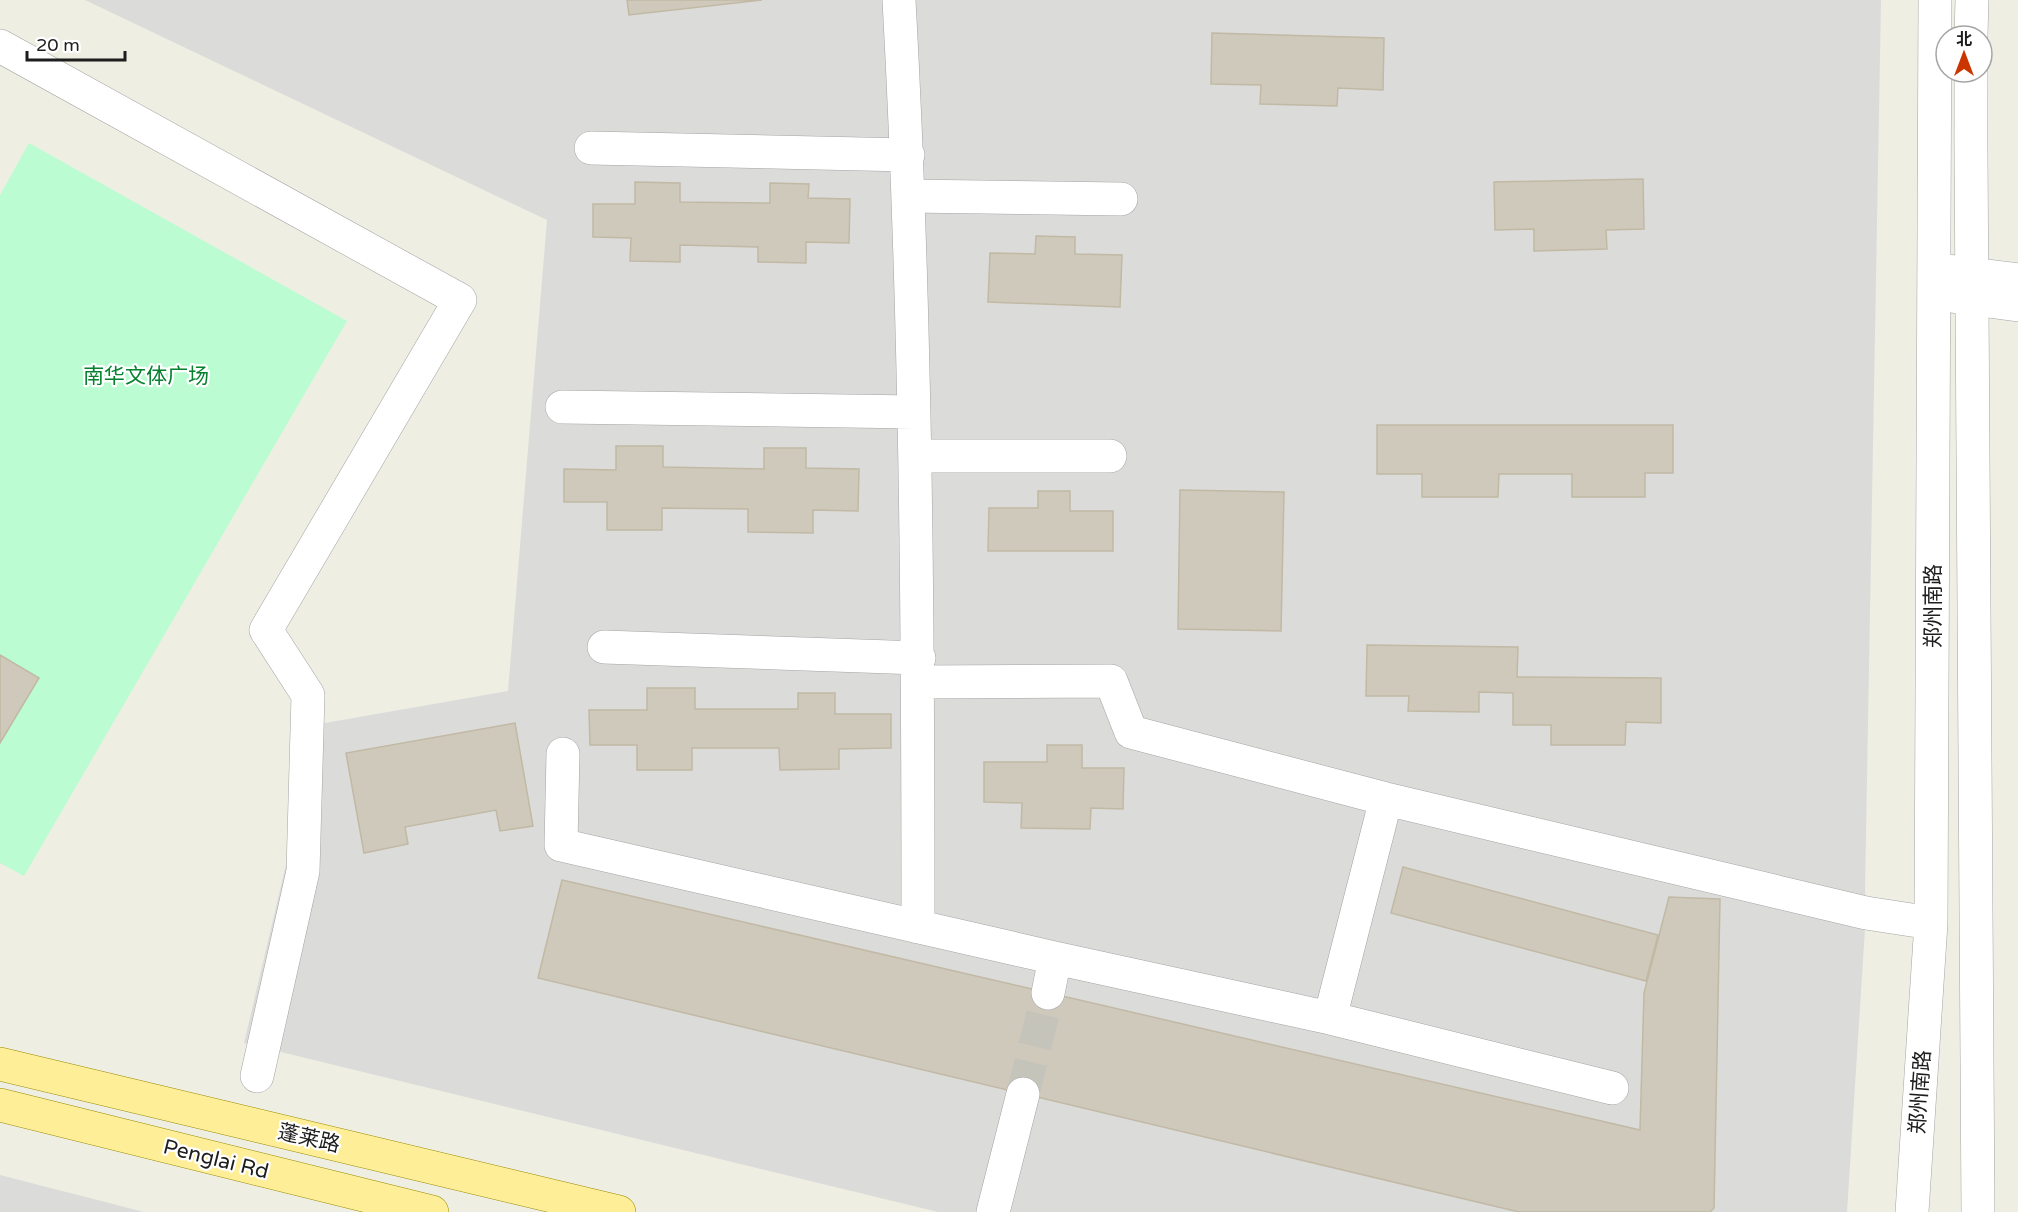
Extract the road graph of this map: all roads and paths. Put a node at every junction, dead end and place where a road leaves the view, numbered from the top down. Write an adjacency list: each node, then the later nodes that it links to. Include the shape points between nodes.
1 (899, 0): 8 (street)
2 (1935, 0): 12 (street, 郑州南路)
3 (1972, 0): 4 (street)
4 (1971, 24)
5 (0, 46): 29 (street, via 460,300 266,630 308,695 303,871)
6 (1971, 84): 13 (street, 郑州南路)
7 (591, 148): 8 (street)
8 (908, 155): 9 (street)
9 (908, 196): 10 (street); 16 (street)
10 (1121, 200)
11 (2018, 280): 13 (street)
12 (1934, 281): 13 (street); 23 (street, 郑州南路)
13 (1971, 286): 14 (street); 37 (street, 郑州南路)
14 (2018, 304)
15 (562, 407): 16 (street)
16 (914, 412): 17 (street)
17 (915, 456): 18 (street); 20 (street)
18 (1110, 456)
19 (603, 647): 20 (street)
20 (919, 670): 22 (street, via 1112,681 1131,732); 24 (street)
21 (563, 754): 24 (street, via 561,845)
22 (1386, 799): 23 (street, via 1866,913); 27 (street)
23 (1931, 923): 36 (street, 郑州南路)
24 (918, 927): 25 (street)
25 (1055, 958): 26 (street); 27 (street)
26 (1047, 993)
27 (1330, 1018): 30 (street)
28 (0, 1064): 34 (main road, 蓬莱路)
29 (257, 1076)
30 (1612, 1088)
31 (1023, 1094): 35 (street)
32 (0, 1105): 33 (main road, Penglai Rd)
33 (432, 1212)
34 (619, 1212)
35 (993, 1212)
36 (1912, 1212)
37 (1978, 1212)

